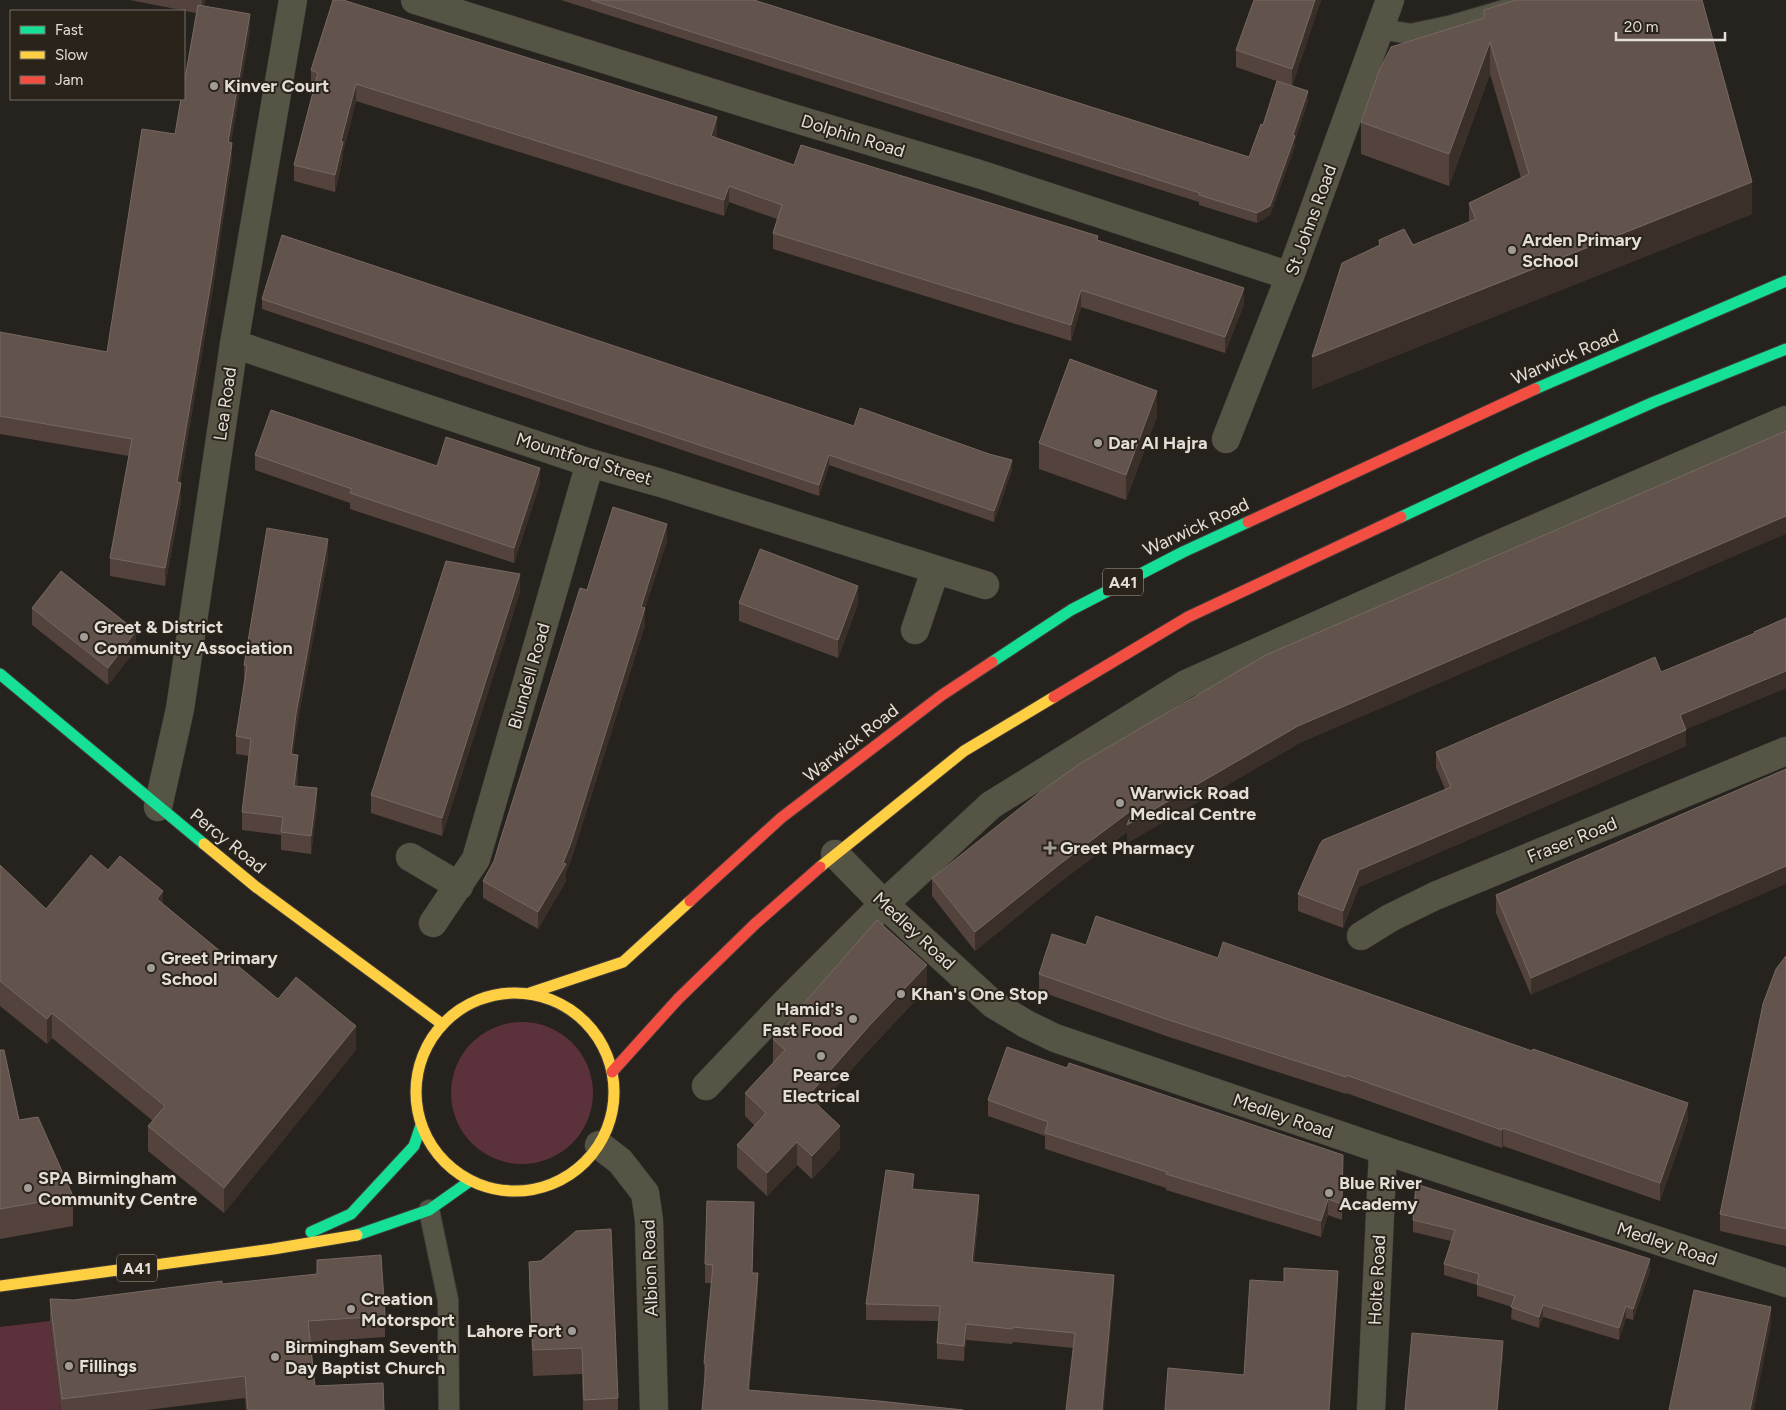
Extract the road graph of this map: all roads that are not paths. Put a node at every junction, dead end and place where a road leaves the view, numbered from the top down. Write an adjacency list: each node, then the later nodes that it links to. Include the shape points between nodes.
1 (293, 0): 8 (street, Lea Road)
2 (415, 0): 6 (street, Dolphin Road, via 979,174)
3 (1390, 0): 5 (street, St Johns Road)
4 (1539, 0): 5 (lane, via 1411,34)
5 (1380, 29): 6 (street, St Johns Road)
6 (1290, 276): 11 (street, St Johns Road)
7 (1786, 281): 25 (main road, Warwick Road / A41, via 1522,395 1184,552 1070,610 942,695 782,818 623,962)
8 (234, 344): 12 (street, Mountford Street); 18 (street, Lea Road, via 180,709)
9 (1785, 352): 19 (main road, via 1654,402 1538,453 1188,617 964,751)
10 (1786, 420): 22 (street, via 1186,684 991,805)
11 (1226, 439)
12 (590, 462): 13 (street, Mountford Street); 21 (street, Blundell Road, via 476,859)
13 (935, 571): 14 (street, Mountford Street); 15 (street)
14 (985, 585)
15 (916, 630)
16 (0, 674): 18 (main road, Percy Road)
17 (1786, 751): 24 (street, Fraser Road, via 1435,896)
18 (158, 807): 26 (main road, Percy Road, via 256,887)
19 (835, 854): 22 (street, Medley Road); 27 (main road, via 755,924 678,999)
20 (410, 857): 21 (street)
21 (459, 886): 23 (street, Blundell Road)
22 (884, 904): 28 (street); 31 (street, Medley Road, via 994,1004 1026,1024 1055,1038)
23 (433, 923)
24 (1361, 936)
25 (530, 993): 26 (main road, via 498,994 479,999); 27 (main road, via 562,1004 583,1019 601,1042)
26 (442, 1024): 29 (main road, via 429,1041 416,1079 415,1096)
27 (612, 1072): 30 (main road, via 614,1100 609,1125)
28 (706, 1086)
29 (421, 1125): 32 (main road, via 433,1149 447,1165); 34 (main road, A41, via 414,1146 351,1214)
30 (599, 1145): 32 (main road, via 573,1172 536,1189 501,1190); 38 (street, Albion Road, via 620,1161 645,1193 649,1220)
31 (1383, 1150): 35 (street, Medley Road); 39 (street, Holte Road)
32 (470, 1181): 33 (main road, A41)
33 (428, 1210): 34 (main road, A41, via 362,1234); 37 (lane, via 448,1300)
34 (273, 1249): 36 (main road, A41)
35 (1786, 1283)
36 (0, 1286)
37 (449, 1410)
38 (654, 1410)
39 (1370, 1410)

